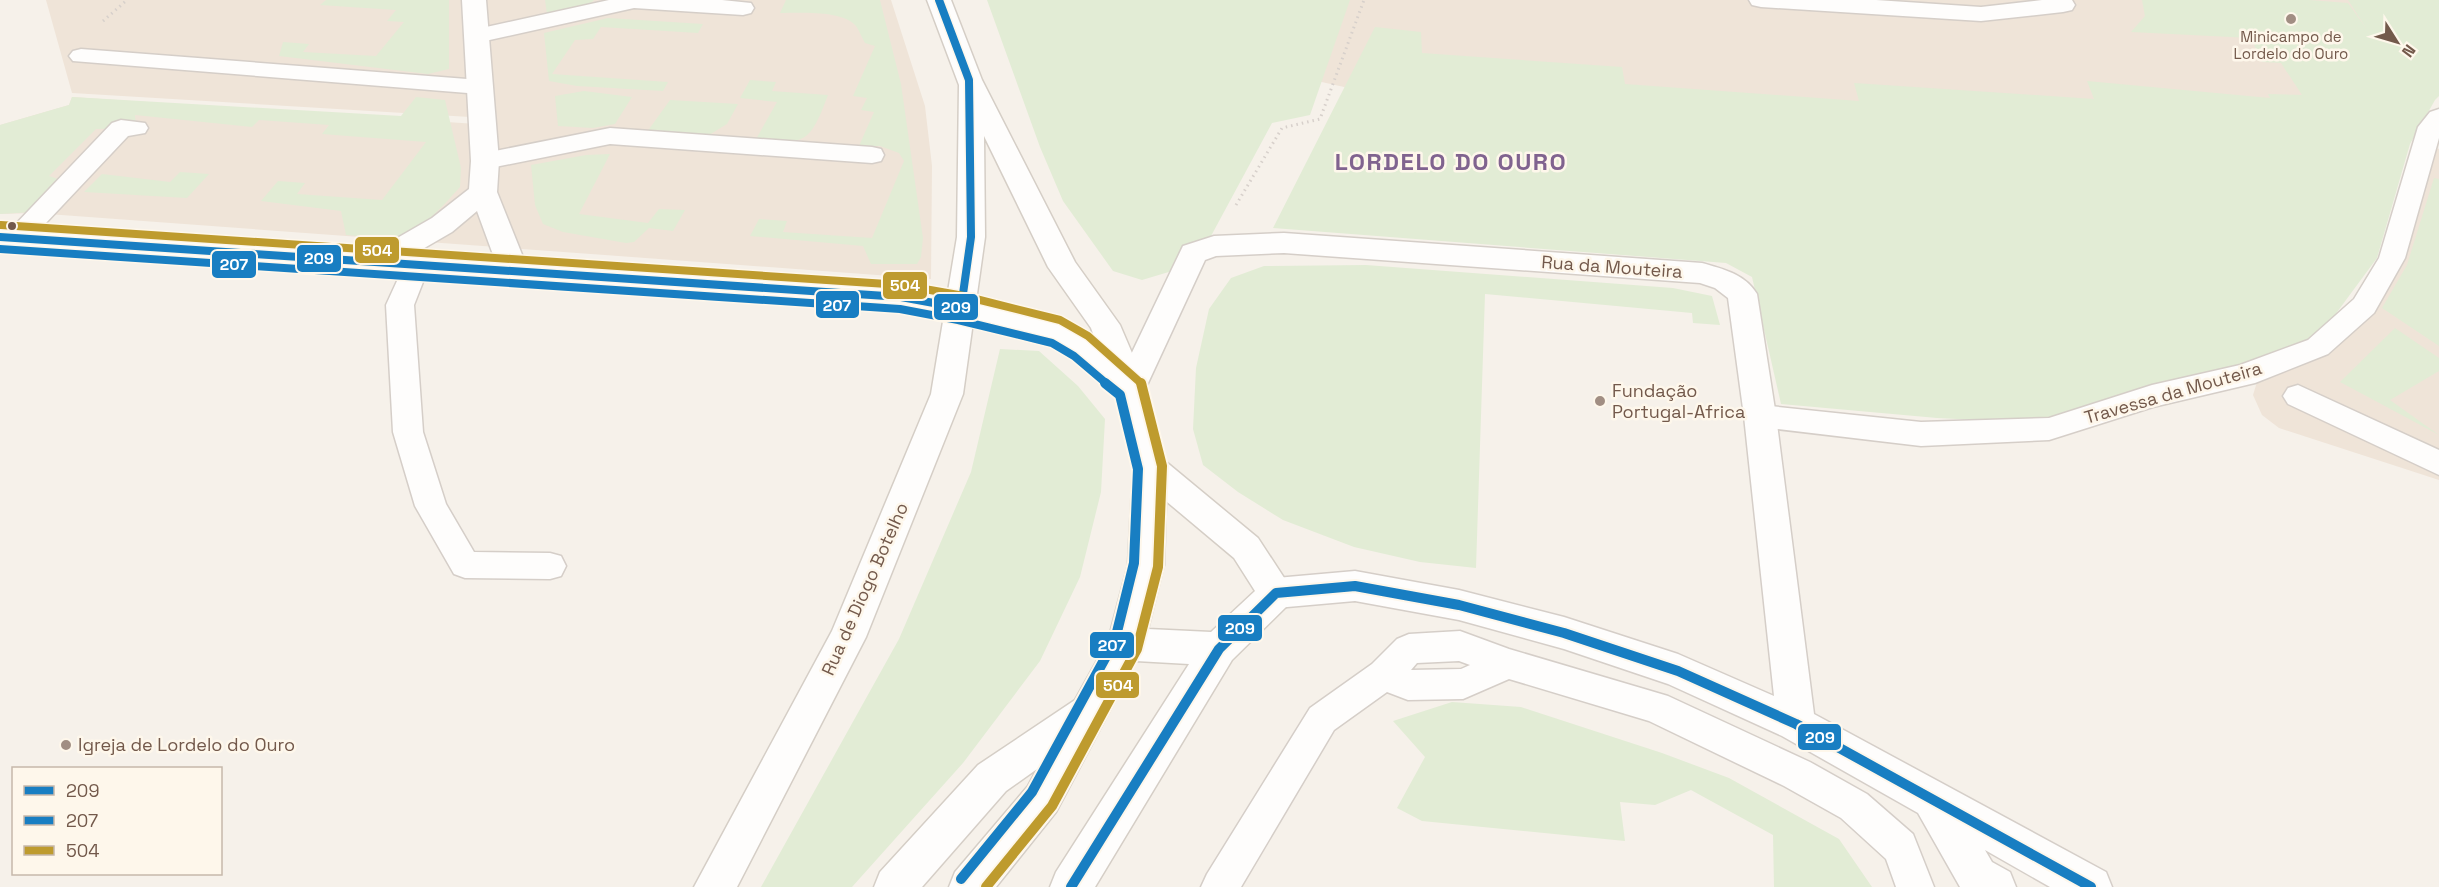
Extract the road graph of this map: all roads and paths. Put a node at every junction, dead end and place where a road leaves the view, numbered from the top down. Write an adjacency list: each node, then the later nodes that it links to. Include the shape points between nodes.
1 (474, 0): 7 (street)
2 (939, 0): 9 (street, Rua de Diogo Botelho)
3 (1364, 0): 16 (path, via 1320,119 1282,128)
4 (1761, 0): 5 (street, via 1981,14)
5 (2063, 5)
6 (743, 9): 7 (lane, via 634,1)
7 (476, 36): 10 (street)
8 (81, 56): 10 (lane)
9 (969, 80): 21 (street, Rua de Diogo Botelho, via 971,237); 22 (street, Rua de Diogo Botelho, via 1063,267 1105,325)
10 (480, 87): 14 (street)
11 (2439, 117): 24 (lane, Travessa da Mouteira, via 2430,127 2392,258 2364,306 2318,347 2244,375 2152,396 2049,429 1922,434)
12 (136, 128): 17 (lane, via 121,128)
13 (872, 155): 14 (lane, via 610,136)
14 (485, 161): 15 (street)
15 (483, 192): 18 (street, via 442,225); 20 (street)
16 (1230, 214)
17 (10, 236): 18 (street)
18 (380, 261): 19 (street)
19 (417, 264): 20 (street); 27 (lane, via 400,305 408,432 431,506 465,565)
20 (513, 270): 21 (street, via 901,297)
21 (961, 308): 22 (street, via 1057,333 1080,346); 35 (street, Rua de Diogo Botelho, via 947,394 848,637)
22 (1131, 388): 24 (street, Rua da Mouteira, via 1193,253 1214,246 1284,243 1702,273 1726,281 1742,294); 26 (street, Rua de Diogo Botelho)
23 (2298, 396): 25 (lane)
24 (1760, 416): 32 (street, Rua da Mouteira)
25 (2439, 463)
26 (1150, 468): 28 (street, via 1246,548); 29 (street, Rua de Diogo Botelho, via 1146,565)
27 (550, 566)
28 (1276, 593): 30 (street); 32 (street, via 1355,586 1460,605 1564,633 1678,671)
29 (1126, 644): 30 (street); 31 (street, Rua de Diogo Botelho)
30 (1219, 649): 38 (street)
31 (1087, 711): 36 (street, Rua de Diogo Botelho, via 992,778); 37 (street, via 1042,799)
32 (1796, 724): 33 (street)
33 (1933, 801): 34 (street); 41 (street)
34 (1983, 883)
35 (715, 887)
36 (895, 887)
37 (970, 887)
38 (1071, 887)
39 (1220, 887): 40 (lane, via 1322,719 1384,675 1408,685 1463,684 1508,664 1656,706 1797,774 1854,806 1900,847)
40 (1915, 887)
41 (2091, 887)

